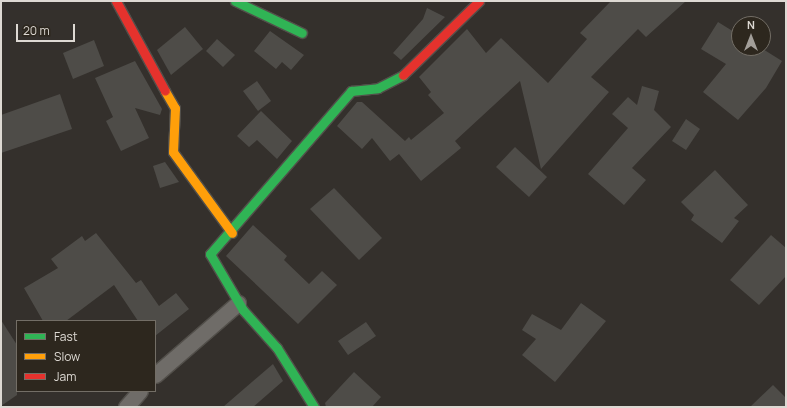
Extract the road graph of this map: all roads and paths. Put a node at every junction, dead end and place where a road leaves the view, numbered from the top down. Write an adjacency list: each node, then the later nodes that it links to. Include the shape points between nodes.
1 (116, 1): 5 (street, via 175,108 173,152)
2 (235, 1): 4 (street)
3 (479, 1): 5 (street, via 400,79 378,88 351,91)
4 (302, 33)
5 (232, 233): 6 (street, via 210,254)
6 (238, 303): 7 (street); 10 (street, via 277,348)
7 (156, 374)
8 (139, 392): 9 (street)
9 (126, 407)
10 (314, 407)

